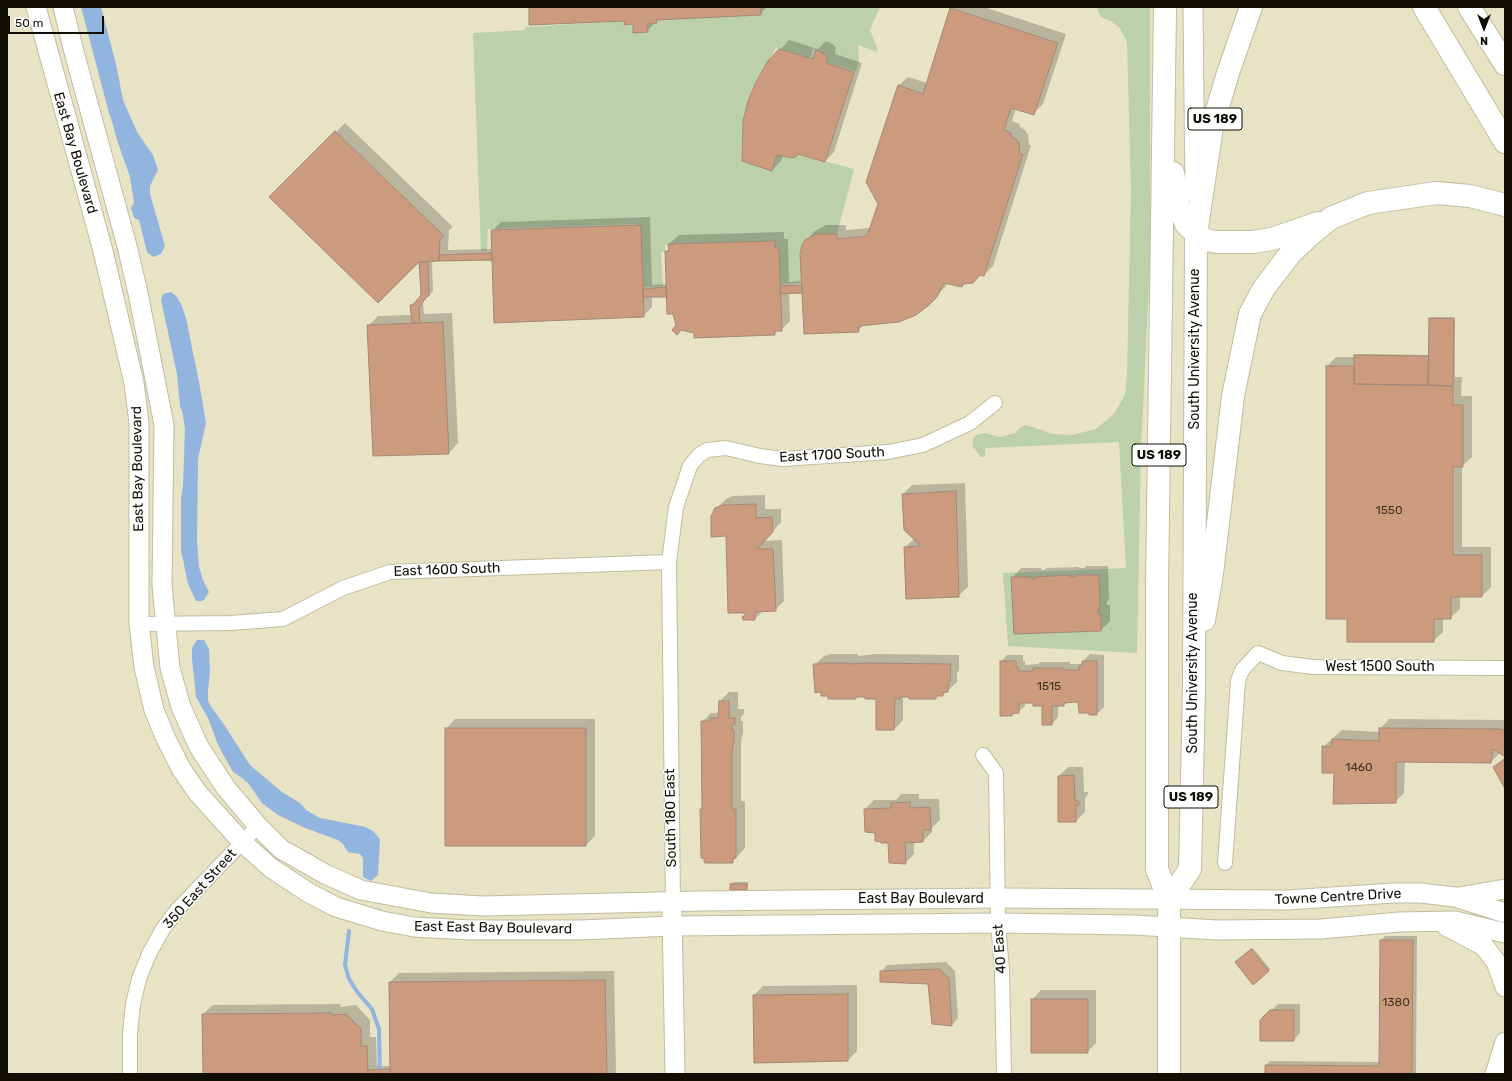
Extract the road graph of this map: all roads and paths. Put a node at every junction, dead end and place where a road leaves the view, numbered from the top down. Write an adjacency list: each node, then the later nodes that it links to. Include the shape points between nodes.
1 (36, 7): 16 (street, East Bay Boulevard, via 103,250 134,383 139,423)
2 (63, 7): 17 (street, East Bay Boulevard, via 127,246 164,425 162,585)
3 (1165, 7): 9 (highway, US 189)
4 (1193, 7): 13 (street, South University Avenue)
5 (1251, 7): 13 (highway, US 189, via 1212,127)
6 (1424, 7): 10 (highway)
7 (1469, 7): 8 (highway)
8 (1505, 64)
9 (1164, 116): 13 (highway, via 1179,207 1186,224); 27 (highway, US 189, via 1157,586 1157,869)
10 (1505, 142)
11 (1505, 205): 12 (highway, via 1470,196 1436,193 1368,203)
12 (1331, 218): 13 (highway, via 1272,239 1252,242 1217,242 1206,240); 19 (highway, via 1290,254 1264,288 1250,314 1233,396 1212,574)
13 (1196, 234): 19 (highway, South University Avenue / US 189)
14 (995, 403): 15 (street, East 1700 South, via 970,423 923,445 888,452 784,459 726,448 707,450 690,466 681,490 676,507)
15 (669, 562): 17 (street, East 1600 South, via 390,572 343,588 283,619 231,624); 28 (street, South 180 East)
16 (139, 624): 17 (street, East 1600 South); 22 (street, East Bay Boulevard, via 146,681 166,739 197,792)
17 (166, 624): 21 (street, East Bay Boulevard, via 170,668 184,714 199,748 226,788)
18 (1505, 668): 23 (street, West 1500 South, via 1313,667 1282,663 1258,653 1243,669 1238,681)
19 (1194, 686): 27 (highway, South University Avenue / US 189, via 1190,869)
20 (983, 755): 26 (street, 40 East, via 996,773)
21 (258, 826): 22 (street, 350 East Street); 28 (street, East East Bay Boulevard, via 281,849 325,874 361,890 431,903 483,906)
22 (242, 842): 32 (street, East East Bay Boulevard, via 271,868 308,893 336,907 382,921 414,927 501,930); 37 (street, 350 East Street, via 177,910 149,954 133,1004)
23 (1225, 863)
24 (1505, 889): 25 (street)
25 (1455, 897): 27 (street, Towne Centre Drive, via 1393,893 1288,900); 29 (street, Towne Centre Drive)
26 (998, 898): 27 (street, East Bay Boulevard); 28 (street, East Bay Boulevard); 31 (street, 40 East)
27 (1169, 900): 33 (highway, US 189)
28 (673, 902): 32 (street, South 180 East)
29 (1505, 913)
30 (1436, 921): 33 (street, Towne Centre Drive, via 1311,929 1214,930); 34 (street, Towne Centre Drive, via 1455,921); 35 (street, via 1484,946 1496,962)
31 (998, 923): 32 (street, East Bay Boulevard); 33 (street, East Bay Boulevard); 39 (street, 40 East, via 1002,964)
32 (672, 926): 38 (street, South 180 East)
33 (1168, 927): 40 (highway, US 189)
34 (1505, 933)
35 (1505, 987)
36 (1505, 1042): 41 (street)
37 (130, 1074)
38 (674, 1074)
39 (1004, 1074)
40 (1169, 1074)
41 (1495, 1074)

